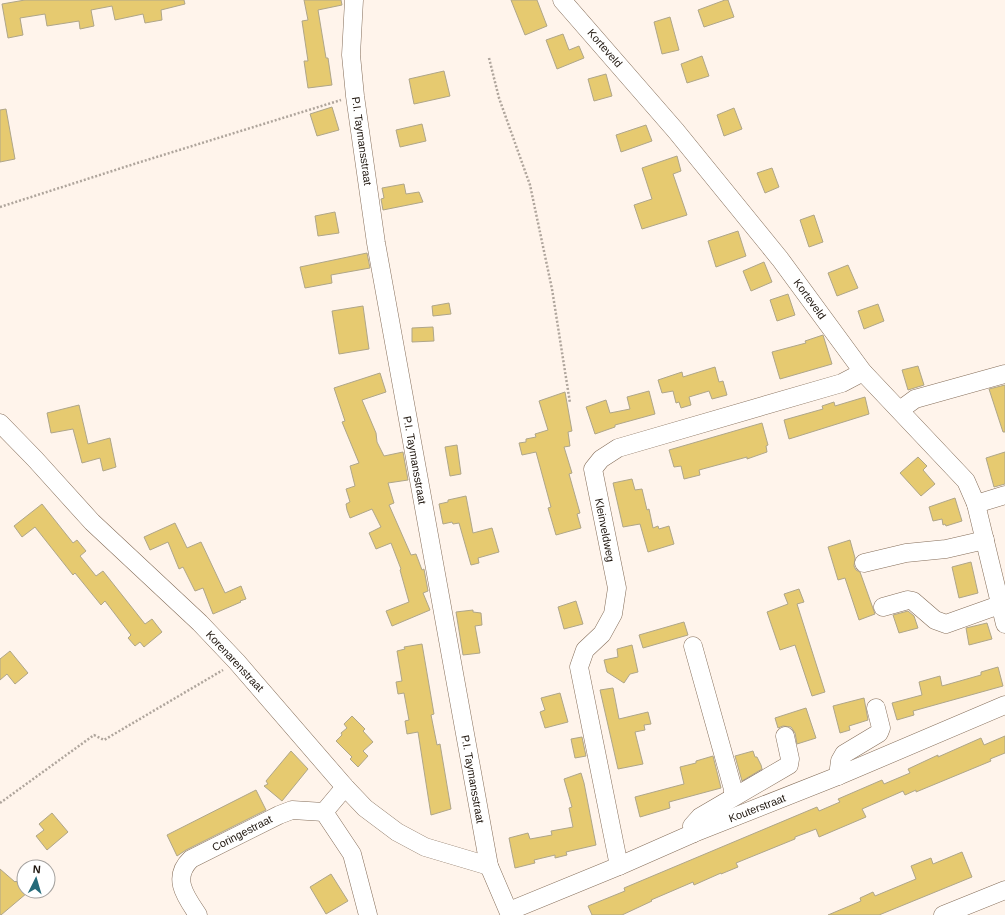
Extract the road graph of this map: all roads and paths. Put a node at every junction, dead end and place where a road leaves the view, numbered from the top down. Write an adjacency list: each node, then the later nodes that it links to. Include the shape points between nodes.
1 (354, 0): 4 (street, P.I. Taymansstraat, via 351,55)
2 (562, 0): 6 (street, Korteveld, via 676,132 780,260)
3 (489, 58): 8 (path, via 499,98 530,185 552,288)
4 (355, 96): 5 (path); 29 (street, P.I. Taymansstraat, via 376,243)
5 (0, 207)
6 (863, 372): 9 (street, Korteveld); 30 (street, Kleinveldweg, via 842,383 618,448 593,469 617,588 613,614 602,634 585,650 579,667)
7 (1005, 374): 9 (street, via 915,399)
8 (570, 403)
9 (900, 410): 12 (street, Korteveld, via 966,481)
10 (0, 423): 19 (street, Korenarenstraat, via 92,522 200,623)
11 (1005, 495): 12 (street)
12 (976, 504): 13 (street, Korteveld)
13 (985, 540): 14 (street); 15 (street, Korteveld)
14 (864, 563)
15 (1003, 604): 16 (street, via 946,624 935,620 913,600); 17 (street, Korteveld)
16 (883, 607)
17 (1005, 624)
18 (693, 646): 25 (street, via 733,789)
19 (237, 662): 24 (street, Korenarenstraat); 26 (path, via 104,740 94,735)
20 (1005, 705): 23 (street, Kouterstraat)
21 (876, 708): 23 (street, via 881,728 879,733 844,754 840,761)
22 (785, 736): 25 (street, via 789,765)
23 (838, 776): 28 (street, Kouterstraat)
24 (345, 787): 27 (street); 29 (street, Korenarenstraat, via 365,808 397,832 425,847)
25 (733, 797): 28 (street, via 700,817 692,826)
26 (0, 803)
27 (324, 812): 33 (street, Coringestraat, via 292,810 190,859 182,874 182,886); 34 (street, via 352,854)
28 (694, 833): 30 (street, Kouterstraat)
29 (489, 866): 32 (street, P.I. Taymansstraat)
30 (619, 866): 32 (street, Kouterstraat)
31 (1005, 890): 35 (street)
32 (509, 913)
33 (198, 915)
34 (368, 915)
35 (943, 915)

